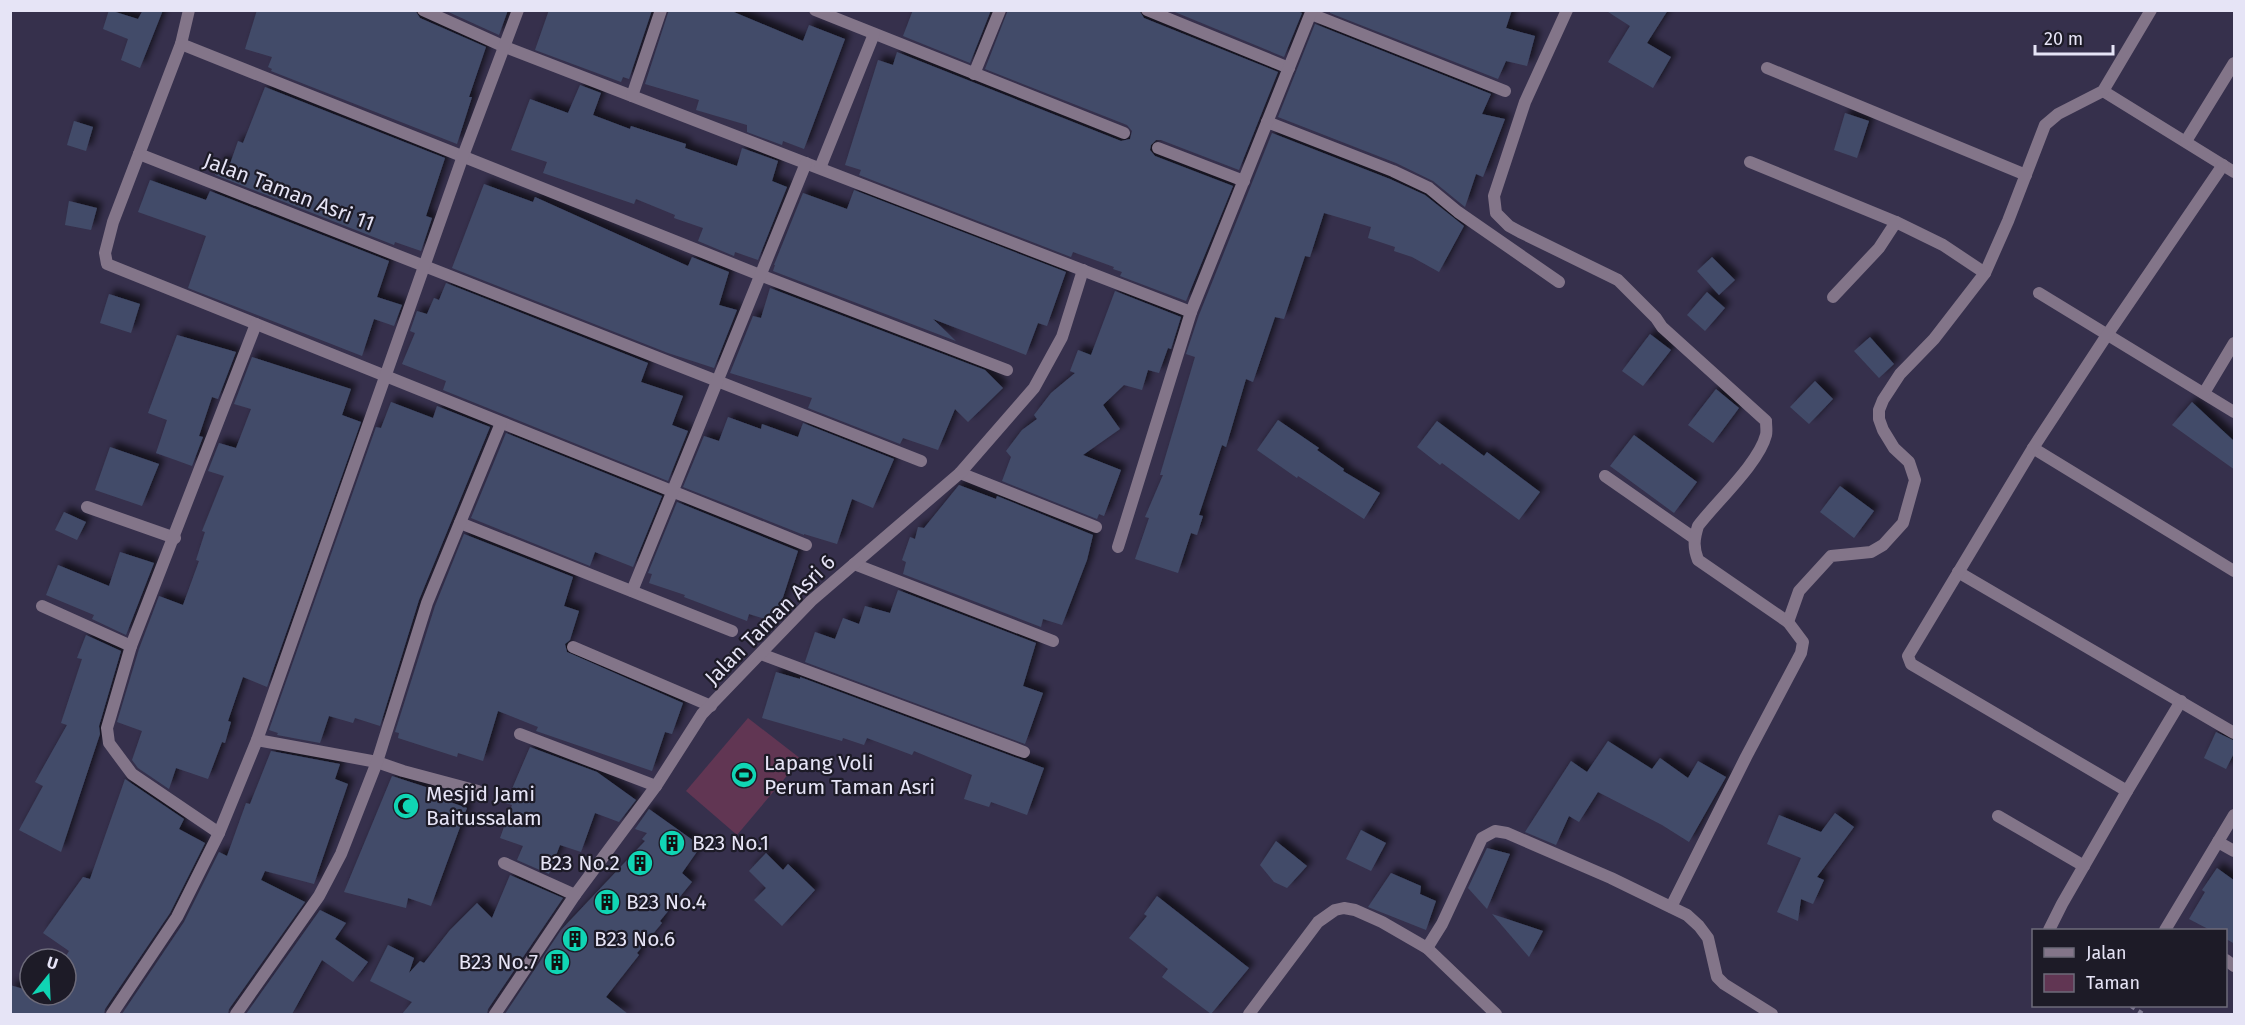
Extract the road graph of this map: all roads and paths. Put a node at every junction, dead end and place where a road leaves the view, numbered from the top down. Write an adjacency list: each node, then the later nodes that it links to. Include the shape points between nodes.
1 (189, 10): 12 (street)
2 (423, 10): 13 (street)
3 (518, 10): 13 (street)
4 (661, 10): 20 (street)
5 (815, 10): 11 (street)
6 (1000, 10): 17 (street)
7 (1147, 10): 15 (street)
8 (1567, 10): 61 (street, via 1525,102 1497,183 1494,205 1496,213 1520,232 1618,279 1662,327 1766,421 1766,434 1758,451 1703,519)
9 (2151, 10): 19 (street)
10 (1312, 12): 15 (street); 18 (street)
11 (874, 34): 17 (street); 30 (street)
12 (181, 44): 25 (street); 26 (street)
13 (505, 47): 20 (street); 26 (street)
14 (2235, 63): 23 (street)
15 (1289, 68): 21 (street)
16 (1767, 68): 32 (street)
17 (974, 74): 22 (street)
18 (1505, 91)
19 (2103, 91): 23 (street); 32 (street, via 2045,125)
20 (632, 96): 28 (street)
21 (1267, 122): 33 (street); 39 (street, via 1430,188)
22 (1124, 133)
23 (2186, 141): 29 (street)
24 (1158, 148): 33 (street)
25 (139, 154): 35 (street, Jalan Taman Asri 11); 43 (street, via 113,222 105,253 107,264)
26 (463, 156): 35 (street); 38 (street)
27 (1750, 162): 34 (street)
28 (806, 163): 30 (street); 38 (street)
29 (2223, 165): 31 (street); 44 (street)
30 (820, 168): 36 (street)
31 (2235, 172)
32 (2026, 175): 37 (street)
33 (1244, 181): 42 (street)
34 (1896, 222): 37 (street, via 1942,245); 41 (street, via 1862,268)
35 (424, 266): 47 (street); 48 (street, Jalan Taman Asri 11)
36 (1083, 270): 42 (street); 54 (street, Jalan Taman Asri 6, via 1062,337 1034,388)
37 (1984, 273): 69 (street, via 1934,339 1900,374 1879,410 1883,430 1909,462 1915,480 1903,523 1871,552 1831,556 1799,591)
38 (760, 275): 46 (street); 48 (street)
39 (1559, 282)
40 (2039, 293): 44 (street)
41 (1833, 297)
42 (1191, 312): 63 (street)
43 (256, 324): 47 (street); 60 (street)
44 (2107, 335): 49 (street); 52 (street)
45 (2235, 343): 49 (street)
46 (1006, 370)
47 (386, 377): 51 (street); 79 (street)
48 (717, 382): 53 (street, Jalan Taman Asri 11); 56 (street)
49 (2204, 393): 50 (street)
50 (2235, 411)
51 (501, 423): 56 (street); 58 (street)
52 (2033, 448): 65 (street); 66 (street)
53 (921, 461)
54 (960, 473): 59 (street); 64 (street, Jalan Taman Asri 6)
55 (1605, 476): 61 (street)
56 (673, 491): 62 (street); 67 (street)
57 (87, 507): 60 (street)
58 (460, 523): 67 (street); 81 (street, via 427,603)
59 (1096, 527)
60 (175, 538): 72 (street)
61 (1694, 538): 69 (street, via 1698,560)
62 (806, 545)
63 (1118, 548)
64 (854, 564): 71 (street); 74 (street, Jalan Taman Asri 6, via 811,601)
65 (2235, 571)
66 (1958, 572): 75 (street); 83 (street, via 1911,649 1911,664)
67 (632, 591): 70 (street)
68 (42, 606): 72 (street)
69 (1788, 622): 93 (street, via 1803,642 1801,652)
70 (732, 631)
71 (1053, 641)
72 (131, 646): 87 (street, via 107,728 109,743 132,774)
73 (573, 647): 76 (street)
74 (761, 654): 76 (street, Jalan Taman Asri 6); 80 (street)
75 (2181, 701): 77 (street); 83 (street)
76 (711, 706): 82 (street, Jalan Taman Asri 6)
77 (2235, 733)
78 (520, 734): 82 (street)
79 (256, 740): 81 (street); 87 (street)
80 (1024, 752)
81 (377, 762): 84 (street); 98 (street, via 341,854 319,896)
82 (656, 786): 92 (street, Jalan Taman Asri 6)
83 (2127, 790): 91 (street)
84 (478, 791)
85 (2235, 815): 88 (street)
86 (1998, 816): 91 (street)
87 (219, 833): 97 (street, via 177,917)
88 (2218, 842): 89 (street); 95 (street)
89 (2235, 851)
90 (504, 863): 92 (street)
91 (2084, 866): 94 (street)
92 (575, 896): 99 (street, Jalan Taman Asri 6)
93 (1671, 907): 96 (street, via 1495,831 1482,838); 102 (street, via 1699,926 1708,938 1717,976 1724,984)
94 (2050, 929)
95 (2169, 929)
96 (1427, 948): 100 (street, via 1355,910 1335,910 1318,922); 101 (street)
97 (118, 1012)
98 (236, 1014)
99 (495, 1014)
100 (1249, 1014)
101 (1496, 1014)
102 (1772, 1014)

